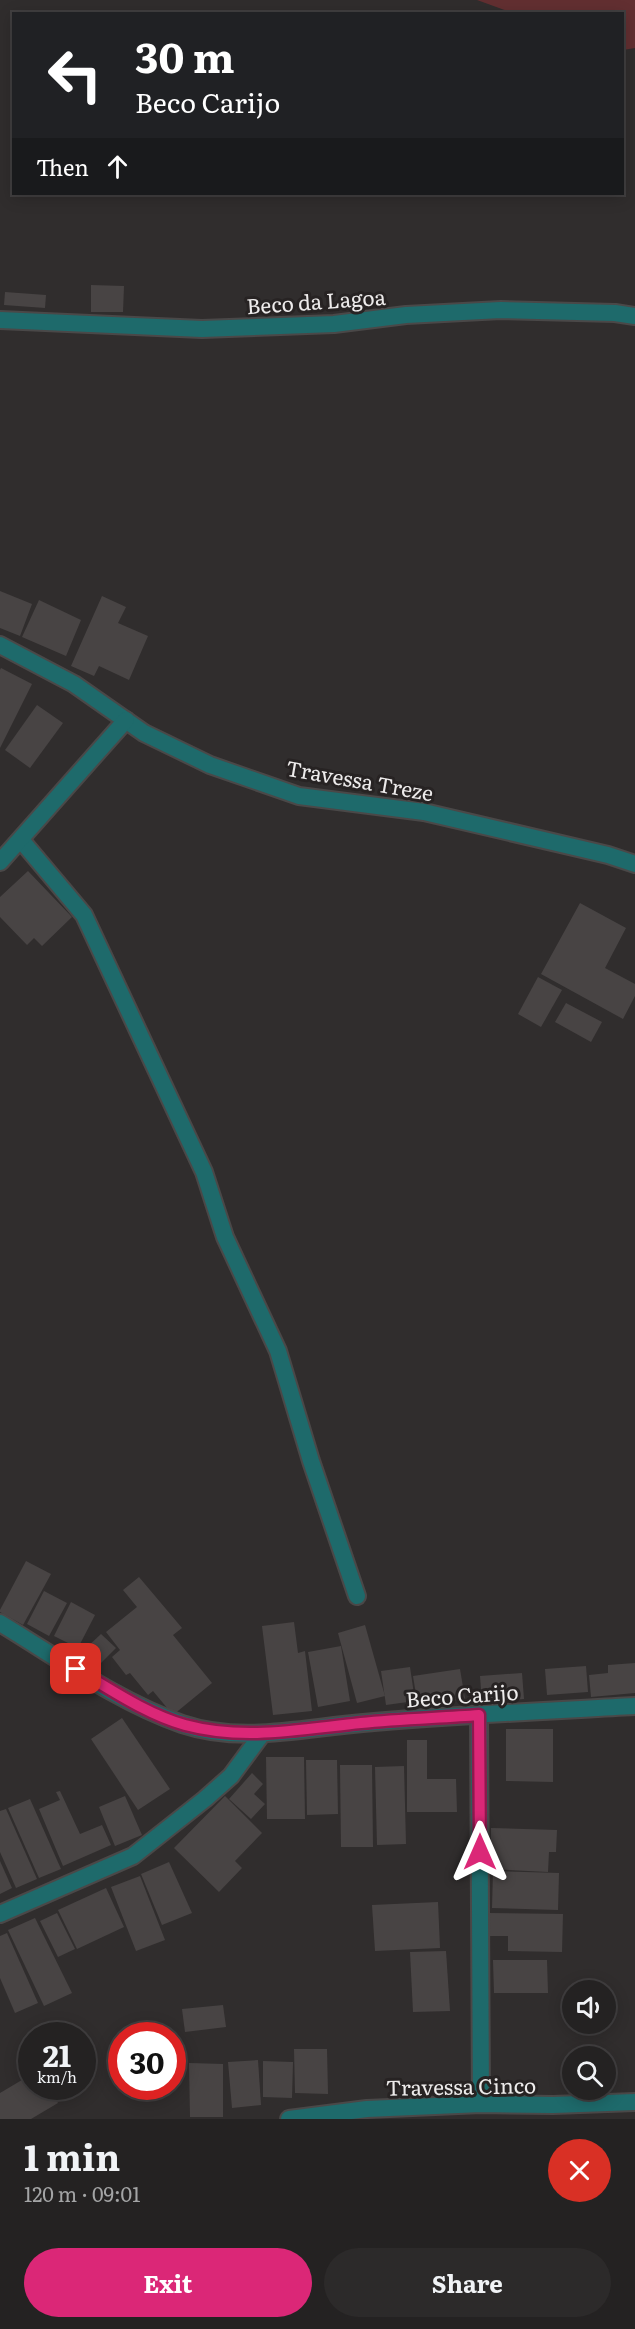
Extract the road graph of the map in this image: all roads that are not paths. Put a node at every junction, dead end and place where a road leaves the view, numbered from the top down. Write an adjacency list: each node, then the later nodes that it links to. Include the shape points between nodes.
1 (635, 316): 2 (street, Beco da Lagoa, via 501,310 333,324 202,329)
2 (0, 320)
3 (0, 645): 4 (street, Travessa Treze, via 74,684)
4 (126, 720): 5 (street); 7 (street, Travessa Treze, via 210,765 299,796 424,812)
5 (21, 840): 6 (street); 8 (street, via 84,915 204,1172 225,1237 278,1351)
6 (0, 862)
7 (635, 864)
8 (357, 1596)
9 (0, 1623): 12 (street, Beco Carijo, via 132,1703 184,1725 227,1733)
10 (635, 1706): 11 (street, Beco Carijo)
11 (479, 1715): 12 (street, Beco Carijo); 15 (street)
12 (262, 1734): 13 (street, via 231,1776 133,1856)
13 (0, 1914)
14 (635, 2102): 16 (street, Travessa Cinco)
15 (481, 2104): 16 (street, Travessa Cinco); 17 (street, Travessa Cinco, via 367,2109)
16 (553, 2112)
17 (289, 2119)

